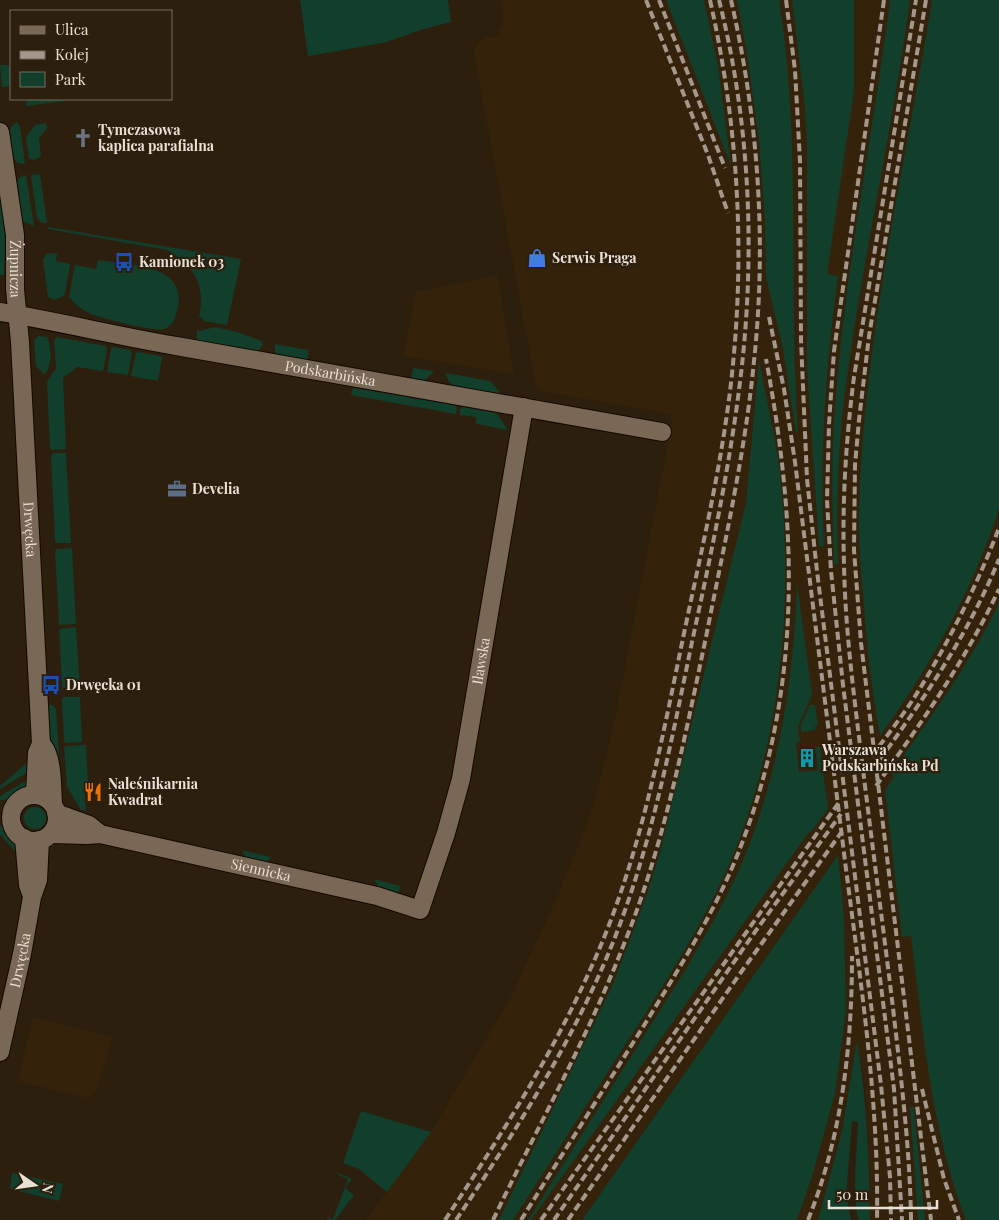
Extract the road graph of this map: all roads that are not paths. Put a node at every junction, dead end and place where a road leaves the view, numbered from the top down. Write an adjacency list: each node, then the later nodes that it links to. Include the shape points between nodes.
1 (0, 132): 2 (street, Żupnicza, via 15,235 15,289)
2 (8, 314): 3 (street, Podskarbińska); 5 (street, Drwęcka, via 20,342)
3 (524, 407): 4 (street, Podskarbińska); 12 (street, Iławska, via 460,779)
4 (662, 432)
5 (41, 744): 6 (street, Drwęcka, via 37,752); 8 (street, Drwęcka, via 47,752)
6 (35, 795): 7 (street); 8 (street, via 42,796)
7 (8, 805): 9 (street, via 12,811)
8 (55, 808): 10 (street, Siennicka); 11 (street, via 57,820)
9 (6, 822): 11 (street, via 18,835)
10 (100, 834): 11 (street, Siennicka); 12 (street, Siennicka, via 377,896)
11 (38, 837): 13 (street, Drwęcka, via 38,880)
12 (420, 910)
13 (0, 1052)

